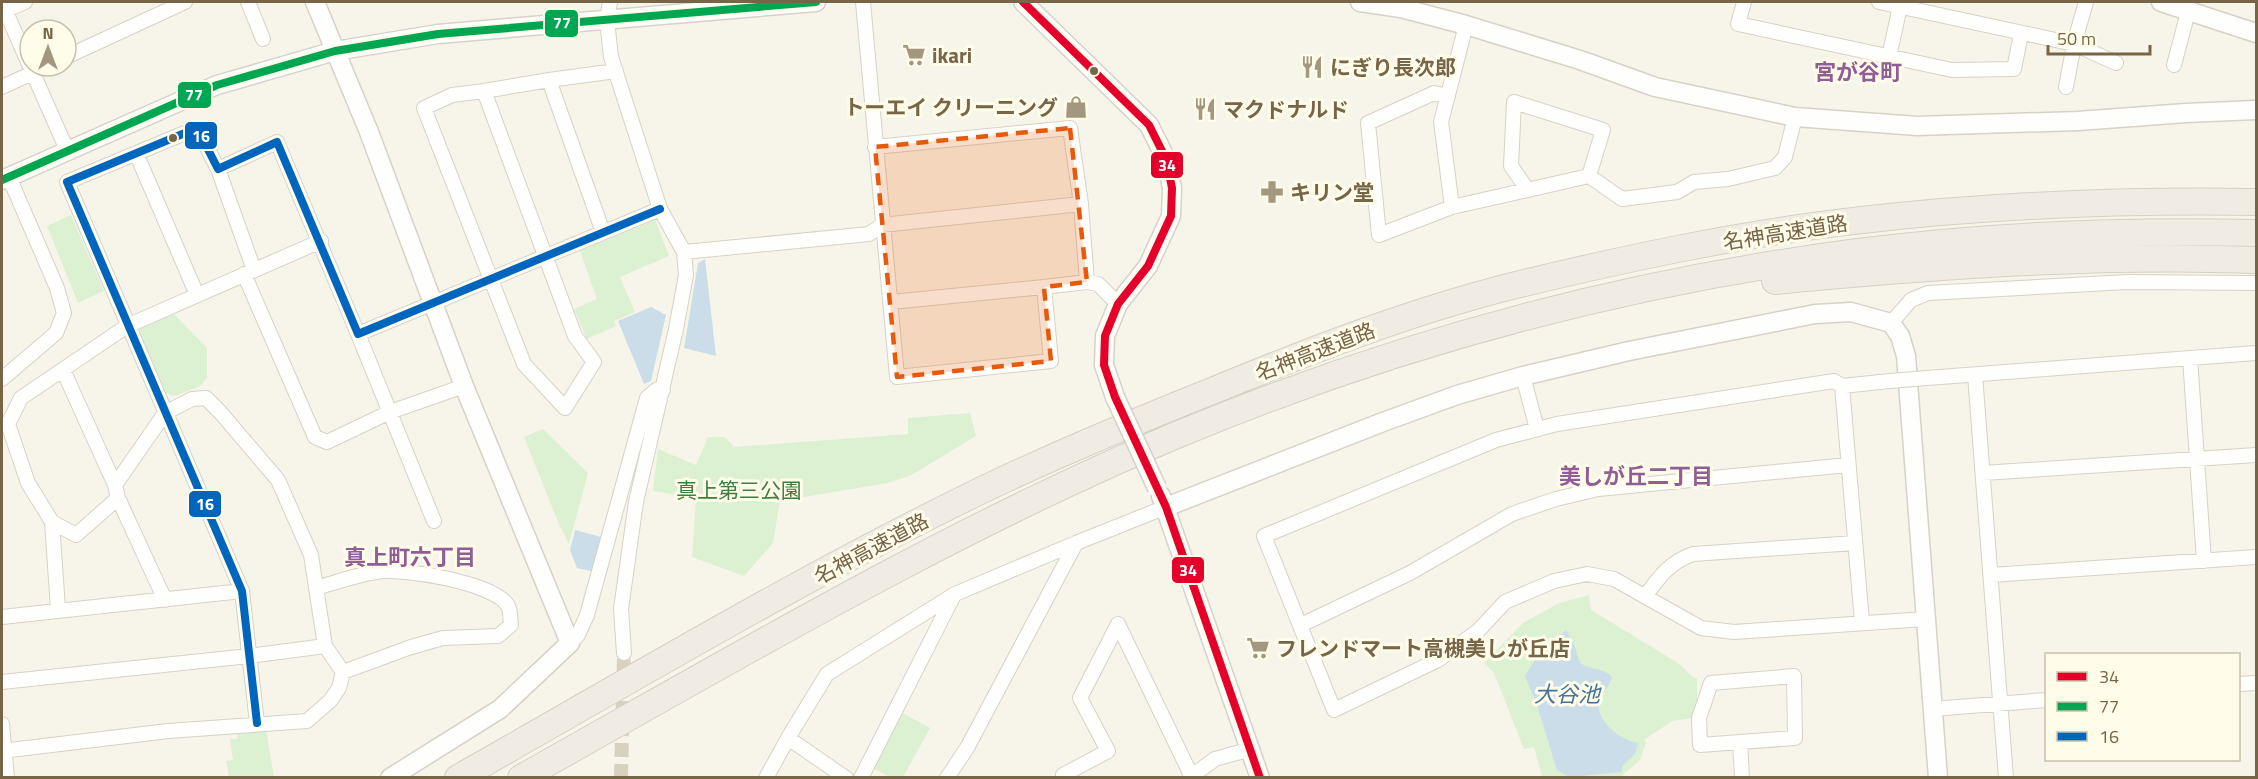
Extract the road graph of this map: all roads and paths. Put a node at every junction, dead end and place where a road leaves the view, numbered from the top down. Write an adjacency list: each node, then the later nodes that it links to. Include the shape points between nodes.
1 (25, 2): 15 (street)
2 (185, 2): 24 (street)
3 (248, 2): 21 (street)
4 (315, 2): 25 (street)
5 (610, 2): 17 (street)
6 (816, 2): 17 (street)
7 (863, 2): 39 (street)
8 (1023, 2): 66 (street, via 1149,125 1166,159 1172,188 1171,216 1148,266)
9 (1360, 2): 18 (street)
10 (1744, 2): 26 (street, via 1738,24)
11 (1879, 2): 14 (street)
12 (2086, 2): 23 (street)
13 (2161, 2): 16 (street)
14 (1900, 4): 20 (street); 26 (street)
15 (3, 9): 22 (street)
16 (2188, 12): 19 (street); 28 (street)
17 (607, 20): 25 (street, via 438,34); 29 (street)
18 (1466, 25): 36 (street); 38 (street, via 1655,87)
19 (2256, 33)
20 (2021, 34): 23 (street); 26 (street, via 2014,69 1952,70)
21 (263, 39)
22 (18, 41)
23 (2074, 44): 27 (street); 34 (street)
24 (78, 51)
25 (335, 51): 40 (street, via 217,85); 65 (street)
26 (1889, 57)
27 (2116, 63)
28 (2174, 64)
29 (616, 71): 32 (street); 50 (street)
30 (22, 78): 33 (street)
31 (35, 78): 40 (street)
32 (549, 80): 35 (street); 52 (street)
33 (2, 87)
34 (2066, 87)
35 (484, 91): 56 (street); 59 (street, via 452,95 424,108)
36 (1448, 96): 49 (street, via 1441,122); 49 (street, via 1434,93 1368,123 1379,235)
37 (2256, 110): 38 (street, via 1917,126)
38 (1795, 117): 43 (street, via 1785,157 1775,168 1694,182 1677,192 1622,199)
39 (875, 147): 48 (street, via 1070,128); 51 (street)
40 (67, 150): 44 (street)
41 (136, 153): 42 (street, via 197,128); 63 (street); 68 (street, via 67,182)
42 (218, 169): 54 (street, via 277,142); 58 (street)
43 (1589, 177): 45 (street); 45 (street, via 1603,130 1514,102 1511,166)
44 (5, 178): 76 (street, via 57,288 64,313 56,333)
45 (1527, 189): 49 (street)
46 (2256, 189): 72 (highway, via 2063,191 1962,198 1736,227 1506,277 1387,315)
47 (2256, 202): 72 (highway, 名神高速道路, via 2133,202 1961,210 1738,238 1508,287)
48 (1081, 204): 51 (street); 60 (street)
49 (1452, 207)
50 (660, 209): 52 (street); 55 (street)
51 (882, 225): 55 (street, via 869,234); 64 (street)
52 (603, 232): 56 (street)
53 (2256, 233): 80 (highway, 名神高速道路, via 2062,234 1963,241 1740,270 1511,321)
54 (321, 241): 58 (street); 69 (street)
55 (684, 252): 79 (street, via 686,275)
56 (547, 256): 59 (street); 59 (street, via 575,336 594,362 565,408 524,364)
57 (2256, 260): 80 (highway, via 2071,260 1773,281 1623,305)
58 (249, 272): 63 (street); 81 (street, via 315,436 327,442)
59 (490, 279): 65 (street)
60 (1087, 282): 62 (street); 66 (street, via 1098,284)
61 (2256, 283): 67 (street, via 2127,282 1929,293 1911,300)
62 (1044, 287): 64 (street); 64 (street, via 1051,362 897,377)
63 (197, 295): 68 (street)
64 (891, 302)
65 (434, 304): 69 (street); 77 (street)
66 (1118, 304): 89 (street, bridge, via 1105,336 1104,365)
67 (1891, 323): 75 (street, via 1851,312 1815,314); 104 (street, via 1906,356)
68 (127, 326): 73 (street); 82 (street)
69 (358, 334): 81 (street)
70 (2256, 353): 71 (street)
71 (2190, 358): 74 (street); 85 (street)
72 (1286, 360): 127 (highway, 名神高速道路, via 984,489 785,594)
73 (63, 370): 88 (street); 91 (street, via 21,398 8,424 28,483)
74 (1975, 375): 78 (street, bridge); 87 (street)
75 (1523, 376): 83 (street); 89 (street, via 1383,422)
76 (2, 379)
77 (464, 386): 81 (street); 107 (street)
78 (1842, 386): 83 (street, via 1834,381); 86 (street)
79 (663, 390): 107 (street, via 656,390 647,398 587,615); 109 (street, via 636,502 622,598)
80 (1277, 395): 128 (highway, 名神高速道路, via 1179,434 992,520 789,627)
81 (390, 411): 90 (street)
82 (165, 413): 88 (street); 97 (street, via 192,399 206,398 220,412 278,480 310,555); 98 (street)
83 (1537, 429): 106 (street, via 1496,440 1264,536)
84 (2256, 455): 85 (street)
85 (2196, 458): 87 (street); 95 (street)
86 (1848, 465): 93 (street); 106 (street, via 1598,489 1556,499 1512,514 1410,573)
87 (1983, 473): 96 (street)
88 (116, 492): 91 (street, via 76,535); 101 (street)
89 (1166, 507): 92 (street); 122 (street)
90 (434, 520)
91 (52, 522): 102 (street)
92 (1076, 543): 99 (street); 132 (street, via 967,748)
93 (1855, 543): 100 (street, via 1693,554 1678,559 1663,572); 105 (street)
94 (2256, 557): 95 (street)
95 (2204, 561): 96 (street)
96 (1991, 575): 116 (street)
97 (317, 588): 108 (street); 111 (street, via 378,571 425,574 498,595 509,607 511,625 498,636 443,638)
98 (242, 591): 101 (street); 110 (street)
99 (955, 594): 120 (street, via 827,674); 131 (street)
100 (1646, 595): 105 (street, via 1701,628 1734,632); 106 (street, via 1614,579 1587,574 1554,581 1505,602 1478,631 1438,660 1334,710)
101 (165, 600): 102 (street)
102 (58, 609): 103 (street)
103 (2, 616)
104 (1926, 619): 105 (street); 117 (street)
105 (1862, 622)
106 (1301, 625)
107 (570, 643): 126 (street, via 500,709)
108 (325, 646): 110 (street); 111 (street)
109 (624, 653)
110 (249, 656): 112 (street); 118 (street)
111 (343, 672): 118 (street, via 330,701 307,721)
112 (2, 682)
113 (2256, 683): 114 (street)
114 (2240, 684)
115 (2045, 700): 116 (street)
116 (2001, 703): 117 (street); 137 (street)
117 (1932, 709): 136 (street)
118 (257, 723): 123 (street)
119 (2, 724): 123 (street)
120 (788, 738): 129 (street); 130 (street)
121 (1740, 742): 121 (street, via 1700,745 1699,718 1711,683 1794,676 1795,738); 135 (street)
122 (1251, 749): 124 (street, via 1215,759); 134 (street)
123 (3, 751): 125 (street)
124 (1190, 776): 133 (street, via 1118,624 1080,698 1108,751)
125 (7, 777)
126 (390, 777)
127 (458, 777)
128 (521, 777)
129 (766, 777)
130 (846, 777)
131 (861, 777)
132 (946, 777)
133 (1063, 777)
134 (1260, 777)
135 (1742, 777)
136 (1938, 777)
137 (2006, 777)

